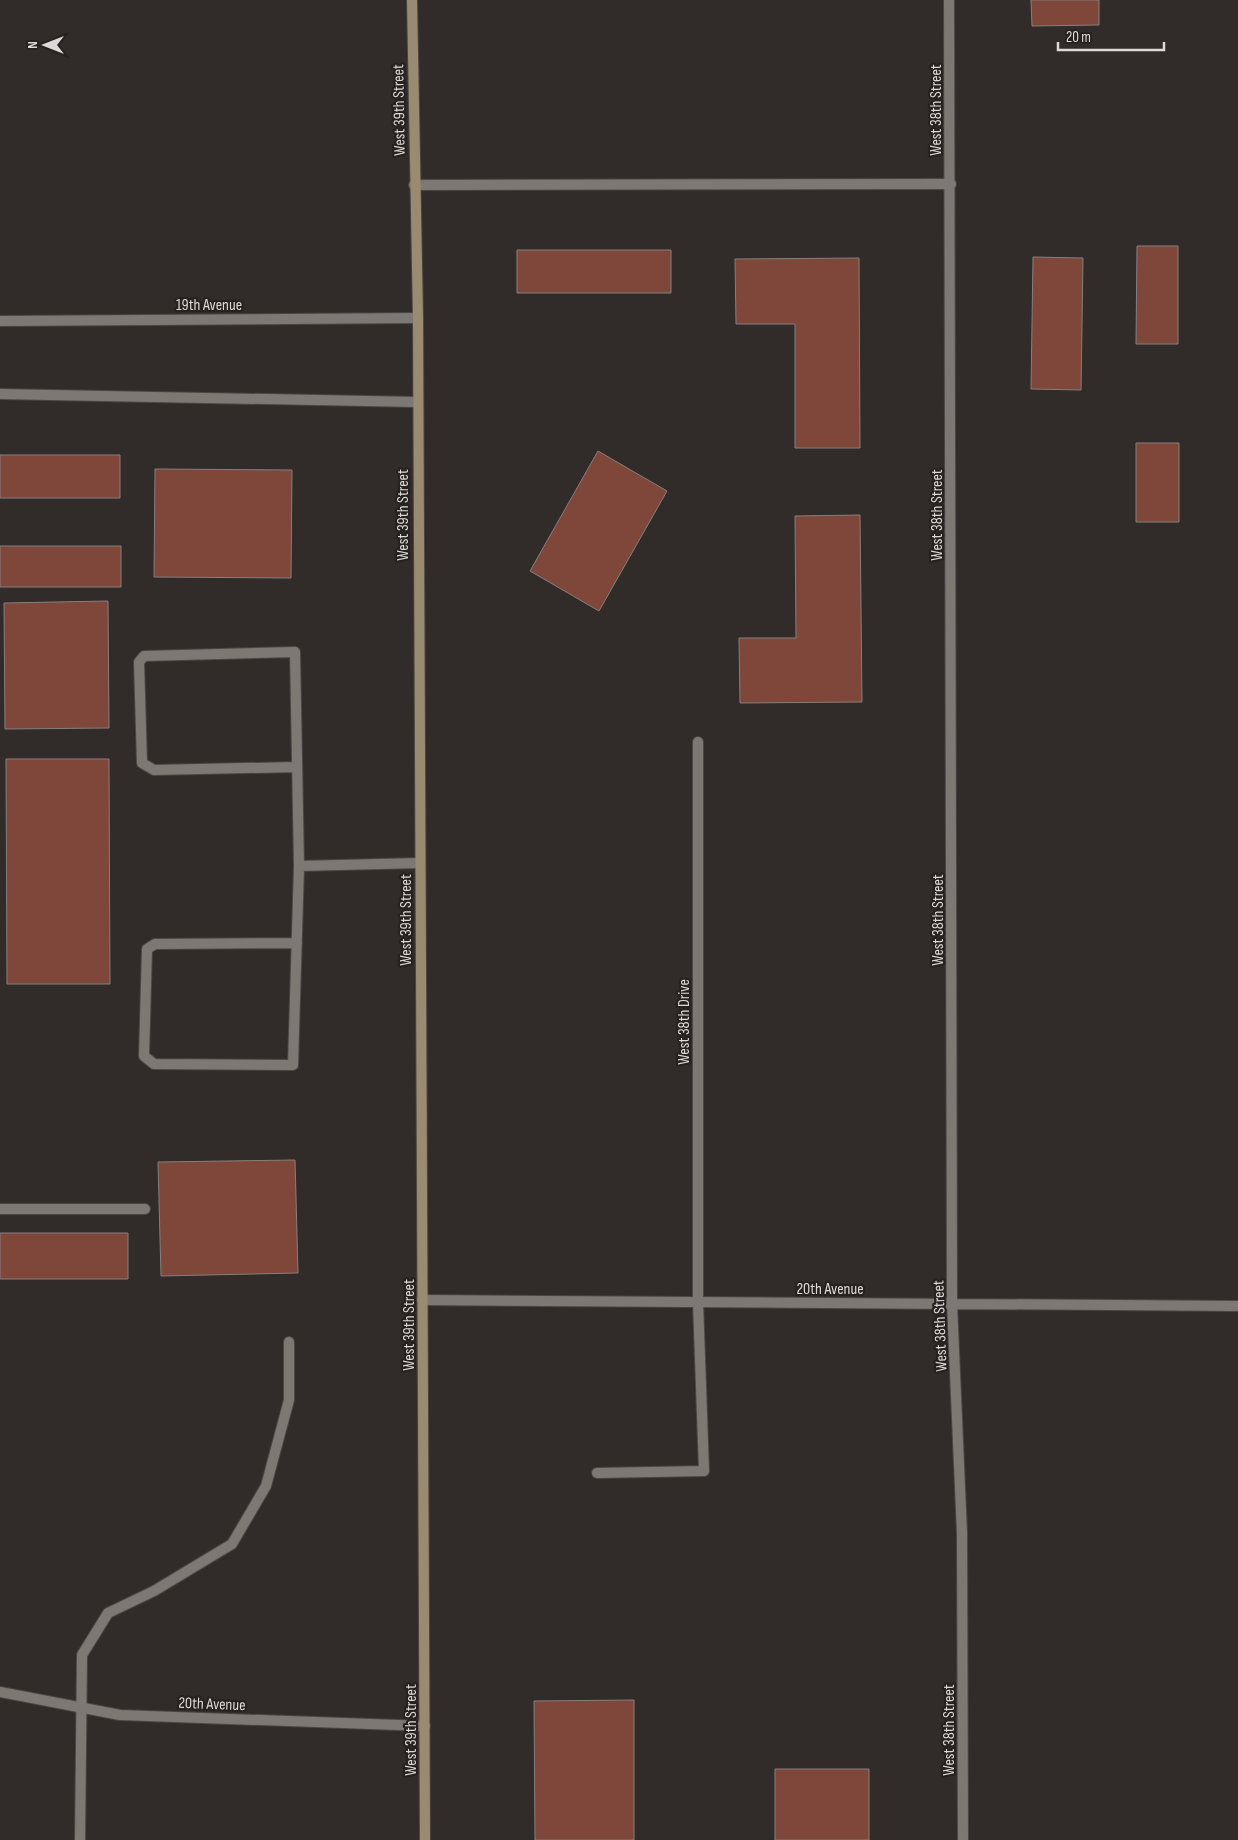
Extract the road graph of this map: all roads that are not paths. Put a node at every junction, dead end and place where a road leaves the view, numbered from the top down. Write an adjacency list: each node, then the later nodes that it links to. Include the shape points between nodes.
1 (412, 0): 4 (main road, West 39th Street)
2 (949, 0): 3 (street, West 38th Street)
3 (950, 184): 4 (street); 18 (street, West 38th Street)
4 (414, 185): 5 (main road, West 39th Street)
5 (418, 318): 6 (street, 19th Avenue); 8 (main road, West 39th Street)
6 (0, 321)
7 (0, 394): 8 (street)
8 (417, 402): 11 (main road, West 39th Street)
9 (698, 742): 17 (street, West 38th Drive)
10 (297, 767): 10 (street, via 295,652 144,656 139,662 142,763 154,770); 12 (street)
11 (420, 863): 12 (street); 16 (main road, West 39th Street)
12 (299, 866): 13 (street)
13 (297, 943): 13 (street, via 156,944 147,949 144,1056 154,1064 293,1065)
14 (0, 1209): 15 (street)
15 (145, 1210)
16 (422, 1300): 17 (street, 20th Avenue); 24 (main road, West 39th Street)
17 (698, 1302): 18 (street, 20th Avenue); 21 (street, West 38th Drive, via 704,1471)
18 (952, 1304): 19 (street, 20th Avenue); 27 (street, West 38th Street, via 962,1533)
19 (1238, 1306)
20 (289, 1342): 23 (street, via 289,1400 266,1486 232,1544 154,1591 108,1613 82,1655)
21 (597, 1474)
22 (0, 1692): 23 (street, 20th Avenue)
23 (80, 1708): 24 (street, 20th Avenue, via 120,1715); 25 (street)
24 (425, 1726): 26 (main road, West 39th Street)
25 (80, 1840)
26 (426, 1840)
27 (963, 1840)

